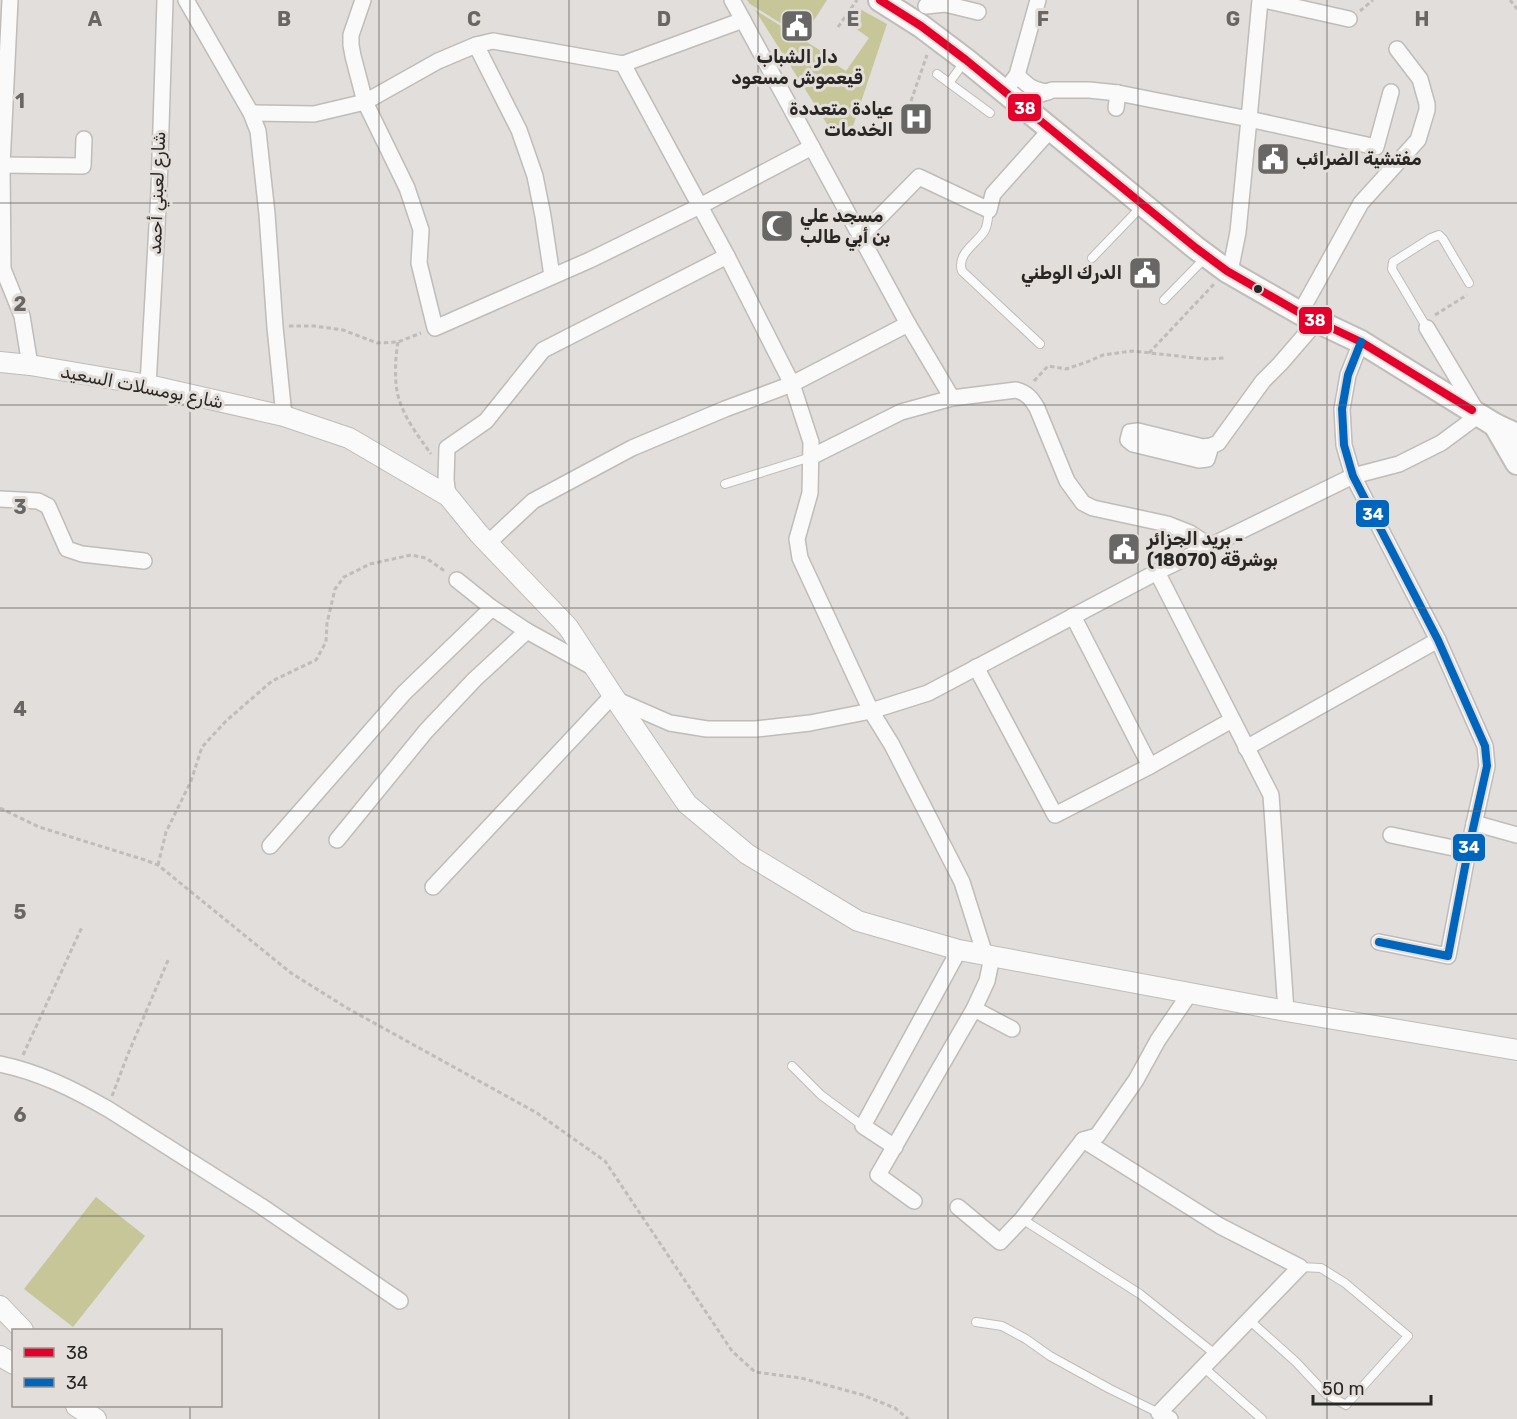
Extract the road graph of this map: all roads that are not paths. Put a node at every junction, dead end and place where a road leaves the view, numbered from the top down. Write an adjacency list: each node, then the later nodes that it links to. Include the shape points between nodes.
1 (10, 0): 30 (street)
2 (165, 0): 50 (street, شارع لعبني أحمد)
3 (186, 0): 24 (street)
4 (363, 0): 22 (street, via 351,45)
5 (732, 0): 12 (street)
6 (880, 0): 10 (main road)
7 (1038, 0): 19 (street)
8 (1262, 0): 11 (street); 26 (street)
9 (978, 12): 10 (street, via 945,4)
10 (927, 17): 15 (main road)
11 (1349, 19)
12 (742, 20): 16 (street); 29 (street)
13 (476, 45): 16 (street, via 493,41); 22 (street, via 438,61); 39 (street, via 519,130 535,176)
14 (1397, 49): 42 (street, via 1420,79 1427,104 1418,140 1361,203)
15 (966, 60): 18 (lane); 19 (main road)
16 (623, 64): 32 (street)
17 (937, 74): 18 (lane)
18 (949, 83): 25 (lane)
19 (1011, 83): 20 (street); 23 (main road)
20 (1048, 92): 23 (street); 26 (street, via 1089,90 1117,101)
21 (1390, 92): 26 (street, via 1376,147)
22 (365, 102): 24 (street, via 314,114); 39 (street, via 407,188 421,230 419,263 435,328)
23 (1023, 106): 27 (main road)
24 (251, 113): 52 (street, via 258,132 267,213)
25 (990, 113)
26 (1249, 119): 38 (street, via 1240,220)
27 (1051, 129): 31 (main road); 33 (street, via 993,194)
28 (84, 139): 30 (street, via 83,166)
29 (812, 147): 32 (street); 34 (street)
30 (1, 165): 48 (street, via 3,269 22,316)
31 (1143, 205): 36 (main road); 37 (lane)
32 (700, 206): 35 (street); 39 (street)
33 (989, 210): 34 (street, via 920,177); 46 (lane, via 985,229 960,266)
34 (861, 236): 43 (street)
35 (727, 256): 49 (street); 60 (street, via 543,350 486,421 447,448)
36 (1207, 256): 38 (main road); 41 (lane)
37 (1092, 258)
38 (1229, 271): 42 (main road)
39 (552, 276)
40 (1469, 283): 44 (lane, via 1439,235 1396,259 1392,269)
41 (1164, 300)
42 (1309, 316): 45 (main road); 55 (street, via 1280,364 1218,443)
43 (908, 324): 49 (street); 51 (street)
44 (1425, 325): 53 (street)
45 (1361, 342): 53 (main road); 58 (street, via 1348,375 1342,410 1344,445)
46 (1040, 344)
47 (0, 363): 48 (street, شارع بومسلات السعيد)
48 (30, 365): 50 (street, شارع بومسلات السعيد)
49 (792, 384): 56 (street, via 811,441); 62 (street, via 632,448 533,501)
50 (148, 385): 52 (street, شارع بومسلات السعيد)
51 (952, 398): 56 (street, via 901,412); 63 (street, via 1024,392 1037,408 1067,481 1083,503 1167,524)
52 (284, 416): 60 (street, شارع بومسلات السعيد, via 349,438)
53 (1487, 420): 54 (main road); 57 (main road); 58 (street, via 1399,464)
54 (1517, 435)
55 (1210, 446)
56 (811, 457): 59 (lane); 74 (street, via 810,493 797,539 800,558)
57 (1517, 463)
58 (1353, 476): 63 (street); 70 (street)
59 (725, 484)
60 (448, 496): 62 (street, شارع بومسلات السعيد)
61 (0, 499): 64 (street, via 38,501 48,506 67,549)
62 (488, 543): 72 (street, شارع بومسلات السعيد, via 568,627)
63 (1210, 546): 65 (street)
64 (144, 561)
65 (1157, 572): 68 (street); 75 (street)
66 (457, 580): 67 (street)
67 (492, 608): 69 (street); 82 (street, via 404,693)
68 (1073, 616): 71 (street); 77 (street)
69 (526, 631): 72 (street); 81 (street, via 426,731)
70 (1438, 640): 76 (street); 78 (street, via 1485,746 1487,766)
71 (976, 667): 74 (street, via 928,693); 77 (street, via 1054,815)
72 (596, 670): 73 (street, شارع بومسلات السعيد)
73 (614, 697): 74 (street, via 670,723 707,729 756,729); 84 (street, via 552,758); 86 (street, شارع بومسلات السعيد, via 687,804 747,854 858,921)
74 (872, 711): 87 (street, via 962,882)
75 (1232, 720): 76 (street); 77 (street)
76 (1246, 748): 90 (street, via 1270,795)
77 (1150, 766)
78 (1474, 823): 80 (street); 83 (street)
79 (1391, 835): 83 (street)
80 (1517, 835)
81 (337, 840)
82 (270, 846)
83 (1468, 851): 85 (street, via 1448,956)
84 (434, 887)
85 (1379, 942)
86 (959, 950): 87 (street, شارع بومسلات السعيد); 95 (street)
87 (989, 956): 88 (street, شارع بومسلات السعيد); 89 (street, via 987,981)
88 (1190, 993): 90 (street, شارع بومسلات السعيد); 96 (street, via 1097,1136)
89 (974, 1009): 91 (street); 97 (street)
90 (1286, 1011): 92 (street, شارع بومسلات السعيد)
91 (1012, 1029)
92 (1517, 1050)
93 (0, 1064): 102 (street, via 38,1074 108,1109 261,1206)
94 (792, 1066): 95 (lane, via 821,1095)
95 (863, 1126): 97 (street)
96 (1083, 1140): 100 (street); 101 (street, via 1220,1226)
97 (894, 1147): 98 (street, via 878,1175)
98 (914, 1201)
99 (958, 1207): 100 (street, via 1000,1242)
100 (1022, 1219): 107 (lane, via 1140,1294)
101 (1300, 1267): 104 (street); 104 (lane, via 1321,1268 1345,1283 1408,1336 1346,1405 1326,1394)
102 (400, 1301)
103 (0, 1306): 106 (street)
104 (1248, 1319): 107 (street)
105 (976, 1322): 111 (lane, via 1002,1326)
106 (22, 1329)
107 (1215, 1354): 108 (street)
108 (1202, 1366): 111 (street); 113 (lane)
109 (78, 1407): 112 (street)
110 (88, 1407): 112 (street)
111 (1164, 1416)
112 (97, 1419)
113 (1262, 1419)

